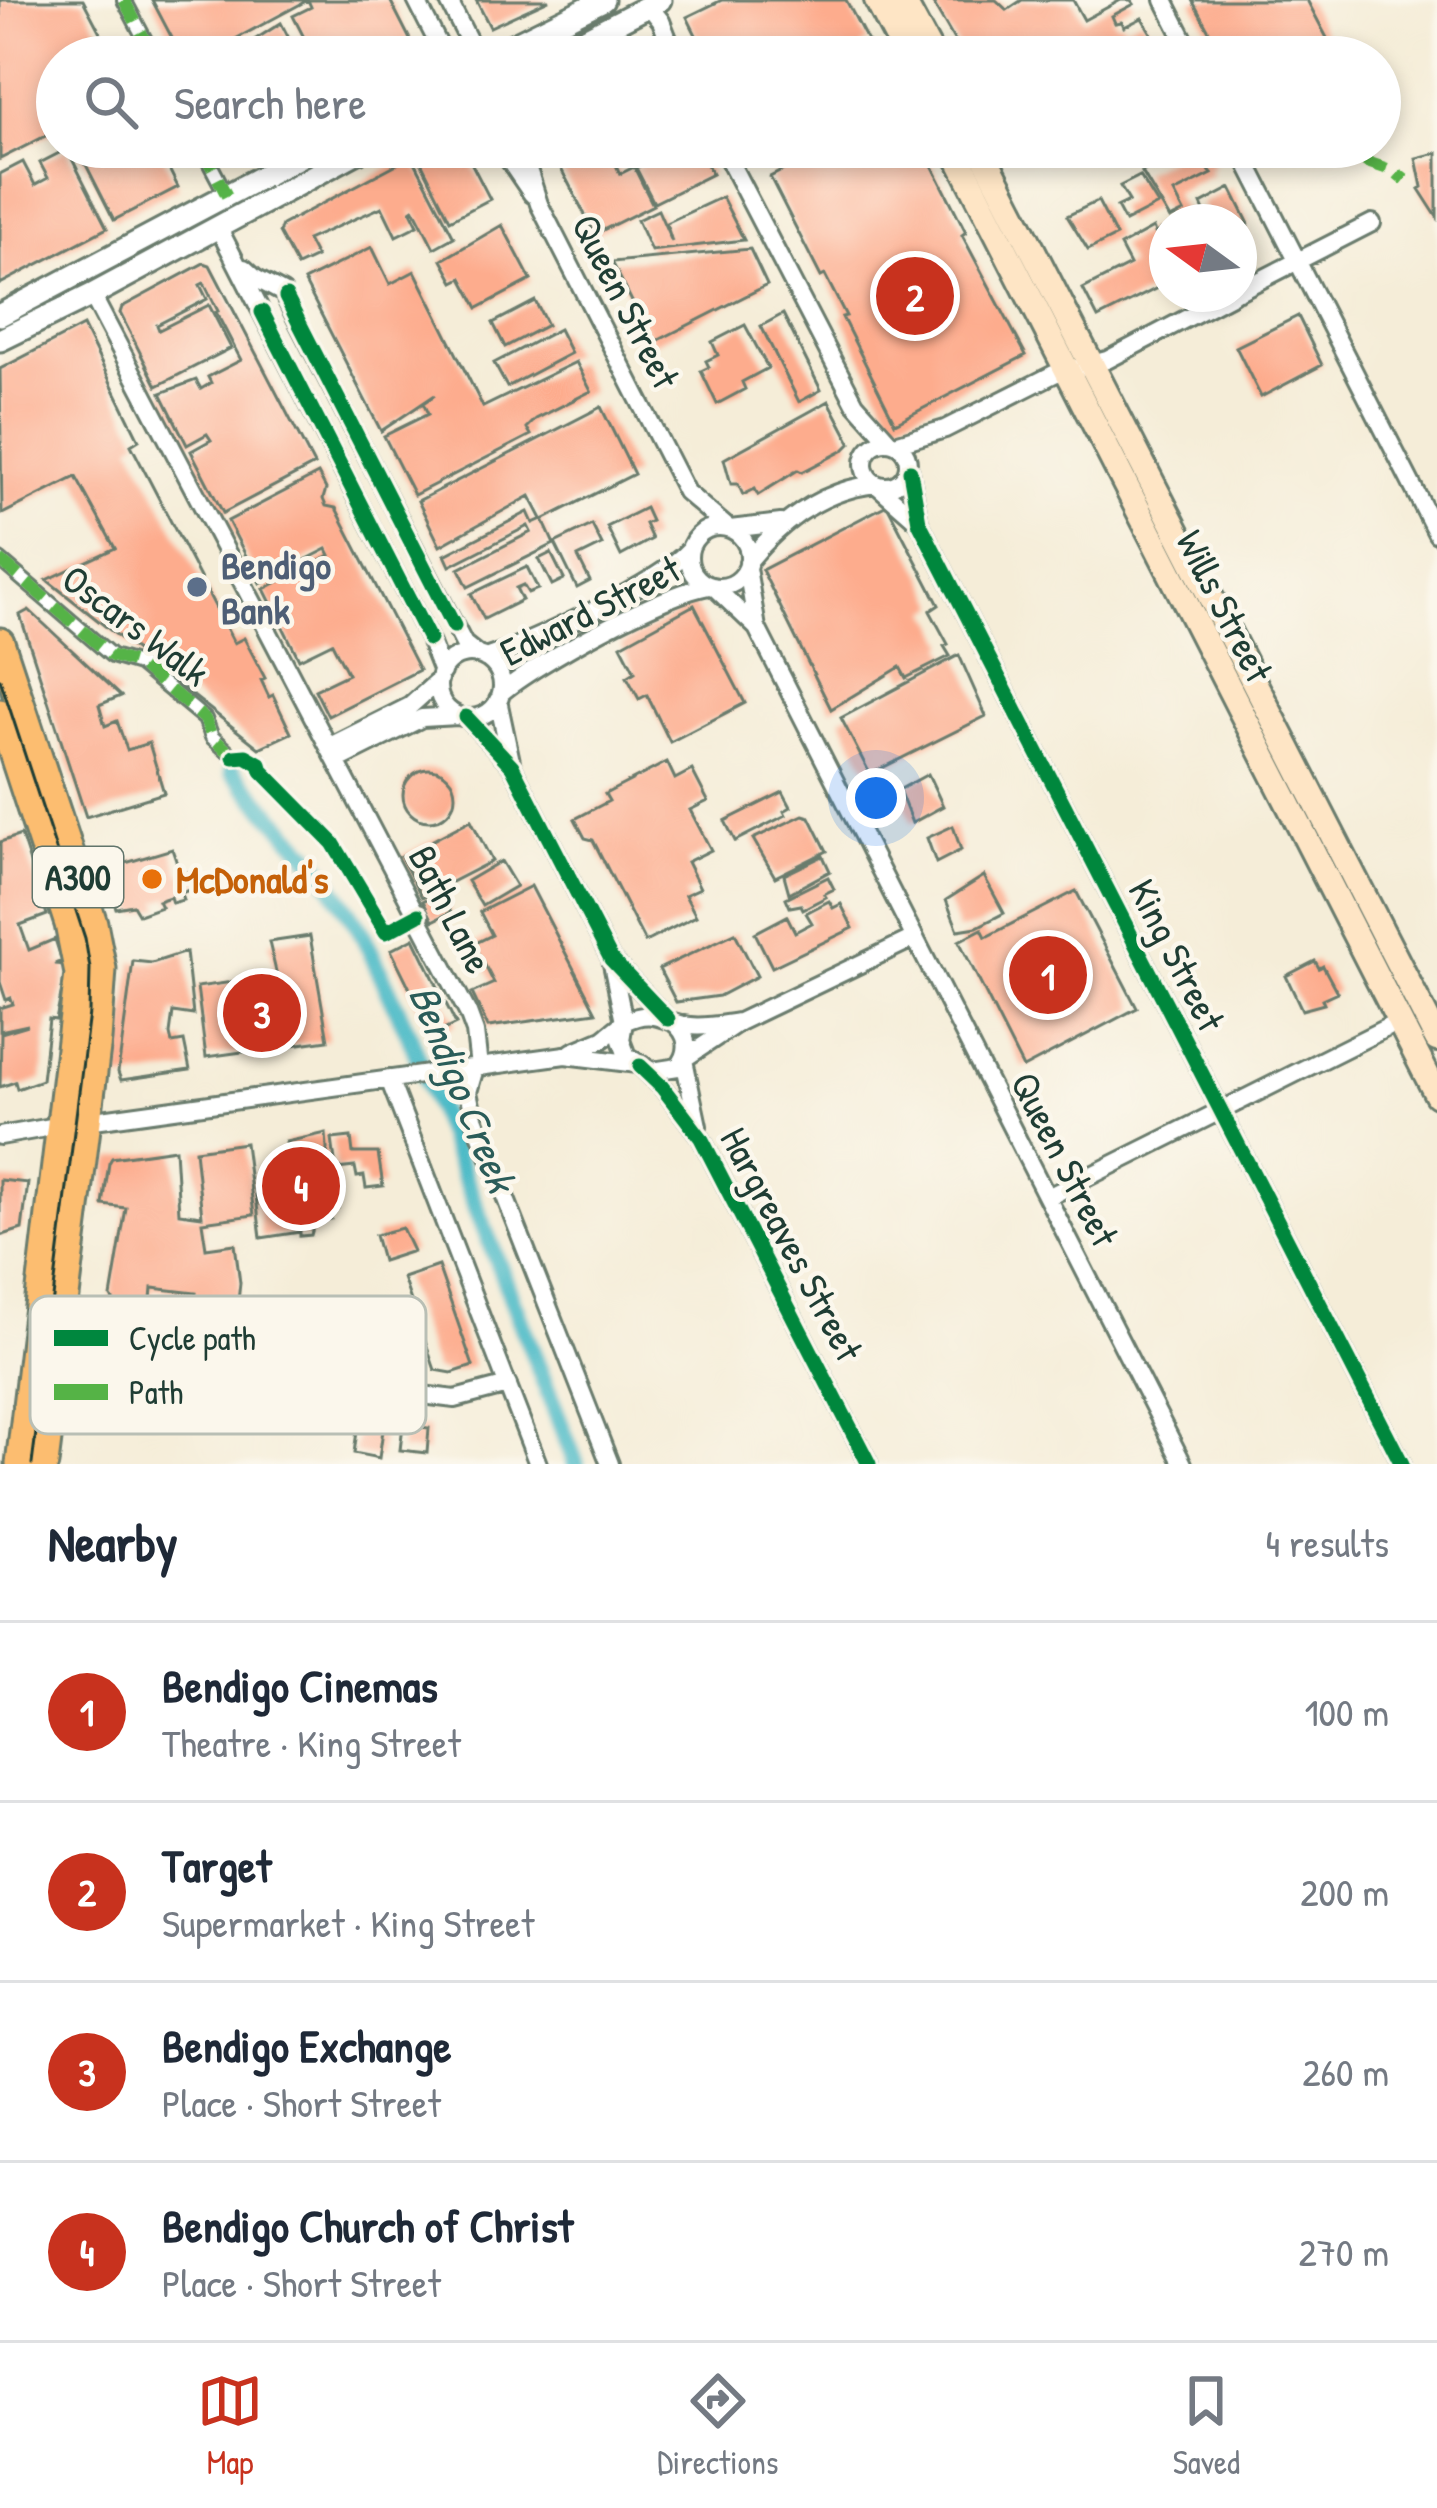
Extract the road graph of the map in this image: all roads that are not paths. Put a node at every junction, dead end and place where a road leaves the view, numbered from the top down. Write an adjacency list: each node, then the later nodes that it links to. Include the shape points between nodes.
1 (124, 0): 9 (street)
2 (416, 0): 10 (street)
3 (448, 0): 11 (street)
4 (602, 0): 12 (street)
5 (877, 0): 15 (main road)
6 (902, 0): 16 (main road)
7 (1164, 0): 17 (street)
8 (649, 2): 13 (street); 14 (street)
9 (143, 36)
10 (434, 36)
11 (466, 36)
12 (530, 36)
13 (588, 36)
14 (667, 36)
15 (896, 36)
16 (921, 36)
17 (1182, 36)
18 (207, 168): 28 (street)
19 (285, 168): 28 (street)
20 (318, 168): 28 (street)
21 (514, 168): 27 (street, Queen Street)
22 (528, 168): 27 (street, Queen Street)
23 (733, 168): 43 (street, via 855,403)
24 (966, 168): 35 (main road, Wills Street)
25 (989, 168): 35 (main road, Wills Street)
26 (1250, 168): 31 (street)
27 (539, 204): 48 (street, Queen Street)
28 (218, 210): 30 (street); 33 (street)
29 (1372, 223): 31 (street)
30 (232, 253): 34 (street); 36 (street)
31 (1297, 260): 32 (street); 52 (street)
32 (1257, 281)
33 (86, 285): 38 (street); 39 (street); 66 (street, Bath Lane)
34 (283, 292): 36 (street, via 265,297); 59 (street, via 464,644)
35 (1046, 299): 40 (main road, Wills Street); 41 (main road, Wills Street)
36 (262, 312): 60 (street, via 429,639)
37 (1197, 312): 40 (street)
38 (0, 315)
39 (0, 340)
40 (1095, 365): 41 (street); 73 (main road, Wills Street)
41 (1066, 371): 42 (street); 76 (main road, Wills Street)
42 (945, 429): 43 (street); 45 (street)
43 (892, 443): 44 (street, via 876,444); 45 (street)
44 (863, 460): 46 (street); 47 (street)
45 (910, 469): 46 (street, via 892,485); 50 (street, King Street)
46 (877, 485): 47 (street); 50 (street, King Street)
47 (838, 491): 49 (street)
48 (686, 492): 51 (street, Queen Street); 53 (street, Queen Street)
49 (781, 523): 51 (street); 55 (street)
50 (919, 523): 85 (street, King Street)
51 (729, 528): 53 (street, via 702,532); 55 (street, via 745,542)
52 (1437, 534)
53 (690, 548): 56 (street, via 695,575); 59 (street, Edward Street, via 666,571)
54 (0, 560): 67 (street, Oscars Walk, via 115,658 139,664 205,719)
55 (748, 565): 56 (street, via 733,583); 57 (street, Queen Street)
56 (711, 586): 57 (street, Queen Street); 62 (street, Edward Street, via 678,594 526,673)
57 (757, 628): 71 (street, Queen Street)
58 (0, 642): 61 (highway, A300)
59 (481, 657): 60 (street, via 456,658); 62 (street, via 499,673)
60 (440, 676): 64 (street, via 441,699); 66 (street, via 410,706)
61 (6, 686): 70 (highway, A300)
62 (500, 697): 64 (street, via 484,714); 68 (street)
63 (0, 713): 70 (highway, A300)
64 (462, 717): 65 (street, via 429,716); 68 (street)
65 (375, 742): 66 (street); 69 (street)
66 (334, 753): 69 (street, Bath Lane)
67 (234, 757)
68 (512, 766): 72 (street)
69 (350, 785): 82 (street, Bath Lane, via 468,1013)
70 (57, 849): 86 (highway, A300, via 79,974)
71 (914, 938): 75 (street); 89 (street, Queen Street)
72 (611, 959): 74 (street); 77 (street)
73 (1430, 1006): 76 (main road); 78 (main road, Wills Street)
74 (671, 1020): 75 (street); 77 (street, via 651,1014); 80 (street, via 686,1039)
75 (739, 1022): 80 (street)
76 (1398, 1022): 84 (main road, Wills Street); 85 (street)
77 (623, 1023): 79 (street); 81 (street, via 623,1046)
78 (1437, 1039)
79 (566, 1055): 81 (street); 82 (street)
80 (685, 1059): 81 (street, via 664,1072); 88 (street, Hargreaves Street)
81 (639, 1065): 88 (street, Hargreaves Street)
82 (477, 1068): 83 (street); 100 (street, Bath Lane, via 468,1092 473,1115)
83 (396, 1078): 86 (street); 92 (street)
84 (1437, 1095)
85 (1221, 1111): 89 (street); 102 (street, King Street)
86 (75, 1123): 87 (street); 90 (highway, A300); 91 (highway, A300)
87 (0, 1136)
88 (701, 1138): 101 (street, Hargreaves Street)
89 (1048, 1197): 96 (street, Queen Street)
90 (47, 1296)
91 (59, 1296)
92 (508, 1385): 93 (street, via 455,1400); 99 (street)
93 (426, 1396)
94 (30, 1402): 97 (highway, A300)
95 (47, 1434): 98 (highway, A300)
96 (1175, 1461)
97 (20, 1464)
98 (44, 1464)
99 (538, 1464)
100 (610, 1464)
101 (869, 1464)
102 (1402, 1464)

